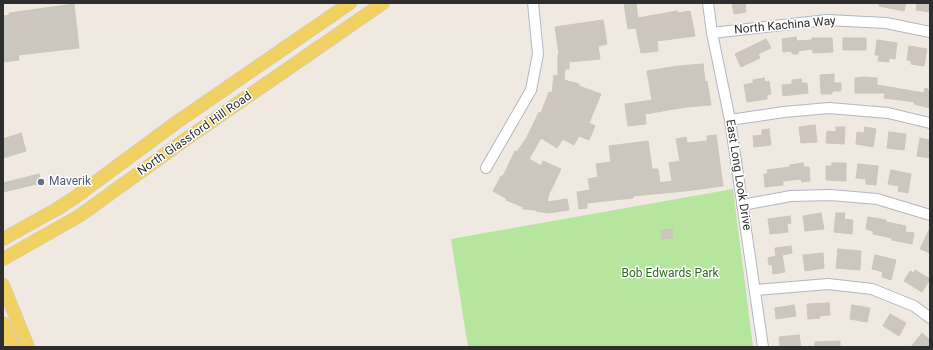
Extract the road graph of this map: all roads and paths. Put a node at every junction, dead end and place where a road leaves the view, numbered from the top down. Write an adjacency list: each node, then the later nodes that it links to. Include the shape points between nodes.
1 (350, 3): 12 (main road, North Glassford Hill Road, via 177,122 74,198)
2 (383, 3): 13 (main road, North Glassford Hill Road, via 79,216)
3 (533, 3): 9 (street, via 538,54 531,90)
4 (708, 3): 6 (street, East Long Look Drive)
5 (930, 32): 6 (street, North Kachina Way, via 886,23 827,20)
6 (712, 33): 7 (street, East Long Look Drive)
7 (730, 120): 8 (street, via 829,108 888,112); 10 (street, East Long Look Drive)
8 (930, 123)
9 (486, 168)
10 (742, 205): 11 (street, via 791,196 831,195 877,199); 15 (street, East Long Look Drive)
11 (930, 215)
12 (3, 239)
13 (3, 259)
14 (3, 285): 19 (main road)
15 (756, 290): 16 (street, via 828,284 872,289 914,306); 20 (street, East Long Look Drive)
16 (930, 318)
17 (3, 323): 18 (main road)
18 (13, 347)
19 (28, 347)
20 (763, 347)

